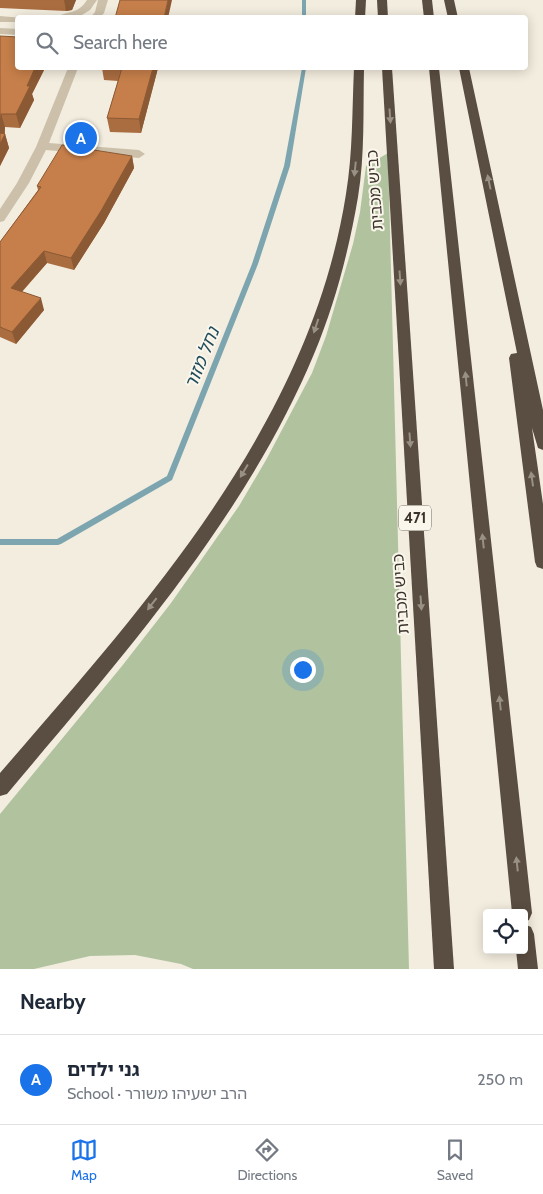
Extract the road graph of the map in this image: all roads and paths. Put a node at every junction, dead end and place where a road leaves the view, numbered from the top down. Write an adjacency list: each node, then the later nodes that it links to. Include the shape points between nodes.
1 (92, 0): 7 (street)
2 (103, 0): 8 (street)
3 (361, 0): 9 (highway)
4 (382, 0): 10 (highway)
5 (427, 0): 11 (highway)
6 (449, 0): 12 (highway)
7 (79, 15)
8 (96, 15)
9 (360, 15)
10 (383, 15)
11 (429, 15)
12 (452, 15)
13 (0, 19): 14 (street)
14 (15, 20)
15 (0, 31): 16 (street)
16 (15, 32)
17 (72, 70): 22 (street)
18 (359, 70): 28 (highway, one-way to 28, via 356,165 350,211 326,296 300,370 254,455 196,544 110,658)
19 (387, 70): 31 (highway, כביש מכבית / 471, one-way to 31)
20 (434, 70): 29 (highway, one-way to 20)
21 (464, 70): 25 (highway, one-way to 21)
22 (41, 146): 23 (street); 24 (street, via 15,198)
23 (139, 154)
24 (0, 218)
25 (499, 230): 26 (highway); 27 (highway, one-way to 25)
26 (543, 444)
27 (543, 562)
28 (0, 787)
29 (522, 909)
30 (526, 954): 32 (highway)
31 (444, 969)
32 (528, 969)

